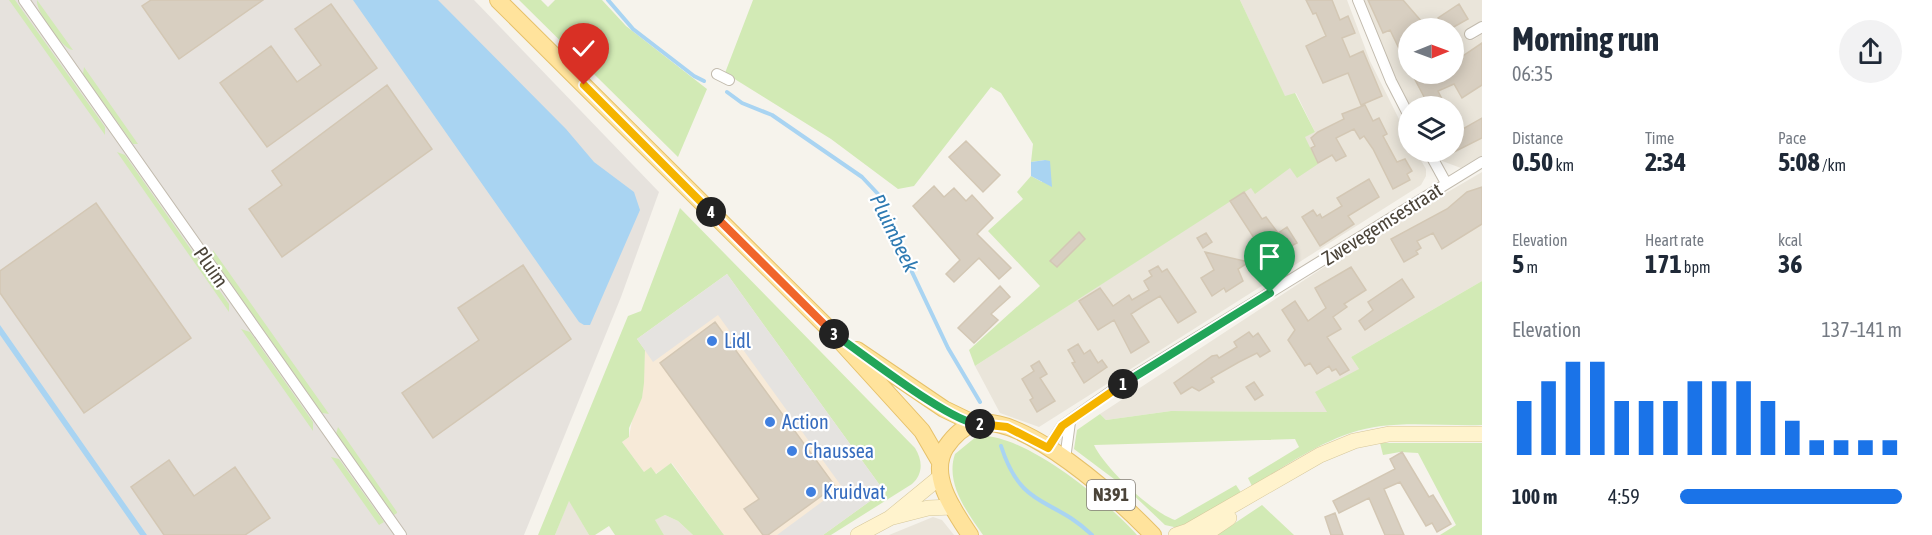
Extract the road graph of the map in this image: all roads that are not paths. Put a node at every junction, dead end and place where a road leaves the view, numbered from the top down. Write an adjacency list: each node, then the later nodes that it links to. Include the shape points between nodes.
1 (24, 0): 22 (street, Pluim)
2 (498, 0): 12 (main road, N391)
3 (1358, 0): 8 (street)
4 (1482, 27): 5 (street)
5 (1470, 34)
6 (717, 74): 7 (street)
7 (729, 80)
8 (1399, 96)
9 (1434, 162): 11 (street)
10 (1482, 162): 11 (street, Zwevegemsestraat)
11 (1446, 183): 13 (street, Zwevegemsestraat, via 1123,383)
12 (832, 332): 14 (main road, N391, via 944,409); 18 (main road, N391, via 922,431)
13 (1070, 422): 16 (street, Zwevegemsestraat, via 1054,435); 17 (street)
14 (975, 424): 16 (main road, N391, via 1007,427); 18 (main road, via 954,436)
15 (1482, 434): 19 (street, via 1389,434 1354,441 1320,455)
16 (1048, 448): 17 (main road, N391)
17 (1065, 459): 25 (main road, N391, via 1098,483)
18 (940, 469): 20 (main road, N391); 21 (street)
19 (1271, 485): 26 (street); 27 (street)
20 (953, 507): 21 (street, via 928,508); 24 (main road, N391)
21 (890, 518): 23 (street)
22 (399, 534)
23 (858, 535)
24 (970, 535)
25 (1153, 535)
26 (1176, 535)
27 (1204, 535)

